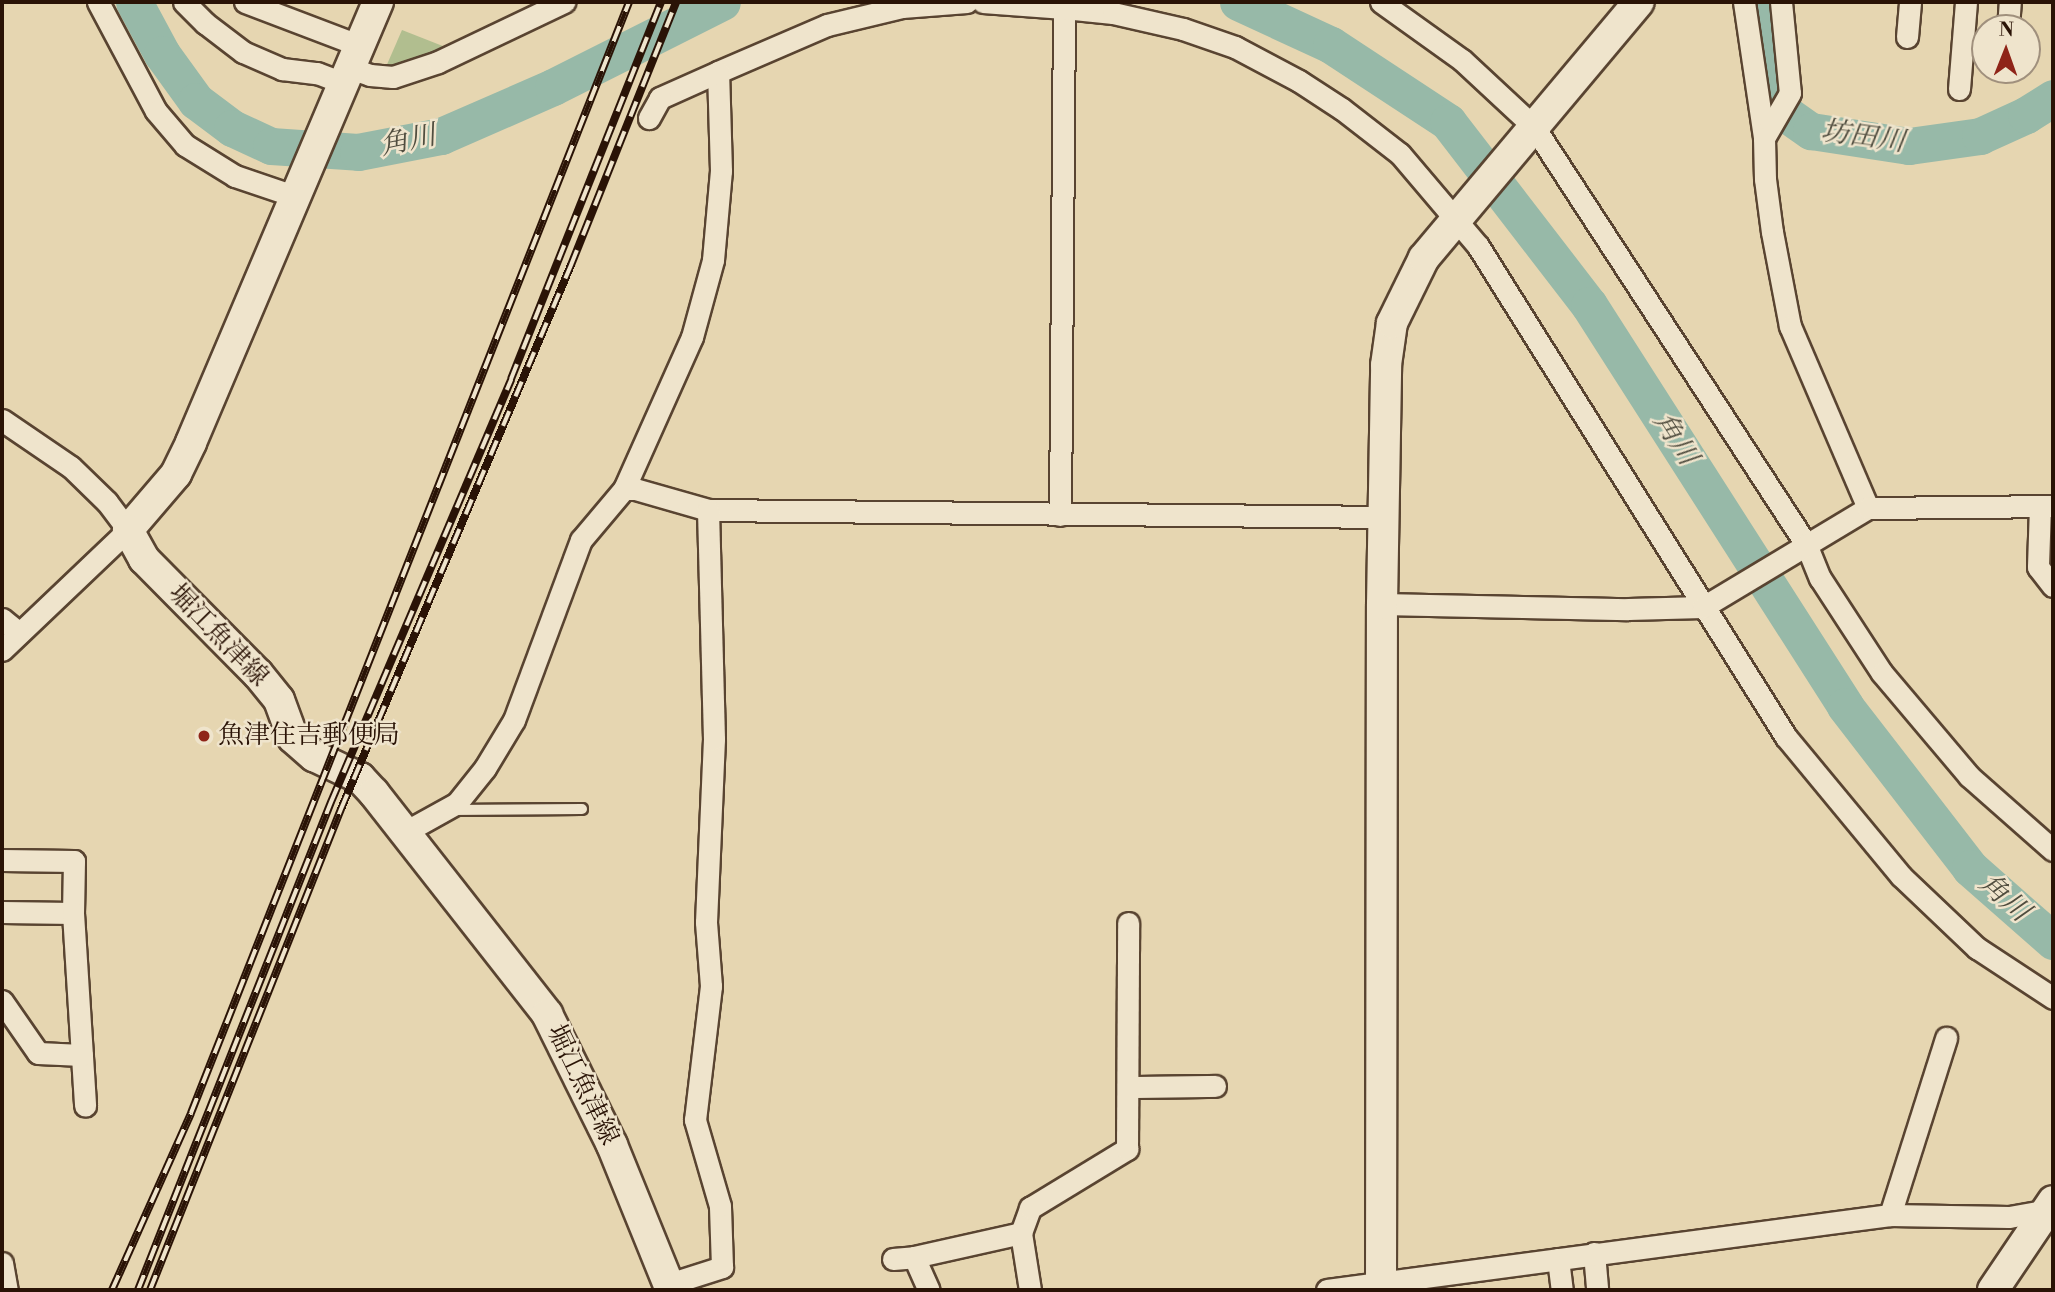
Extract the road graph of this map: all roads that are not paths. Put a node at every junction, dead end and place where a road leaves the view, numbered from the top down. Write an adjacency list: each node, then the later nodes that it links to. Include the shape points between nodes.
1 (98, 2): 22 (street, via 156,111 185,145 235,176)
2 (184, 2): 17 (street, via 243,52 282,69)
3 (246, 2): 17 (street)
4 (378, 2): 17 (main road)
5 (564, 2): 17 (street, via 438,62 393,77)
6 (967, 2): 16 (street, via 902,6 827,25)
7 (983, 2): 14 (street)
8 (1381, 2): 20 (street, via 1462,60)
9 (1639, 2): 20 (main road)
10 (1744, 2): 21 (street)
11 (1781, 2): 21 (street, via 1790,93)
12 (1910, 2): 15 (street)
13 (1966, 2): 18 (street)
14 (1065, 8): 23 (street, via 1183,29 1235,47 1342,109 1400,154); 29 (street)
15 (1907, 37)
16 (718, 72): 19 (street, via 660,98); 25 (street, via 721,171 713,260 692,337)
17 (349, 73): 22 (main road)
18 (1959, 89)
19 (649, 118)
20 (1532, 129): 23 (main road); 32 (street)
21 (1764, 138): 27 (street, via 1772,232 1790,326)
22 (302, 185): 31 (main road, via 176,474)
23 (1459, 216): 30 (main road, via 1424,258 1392,323 1386,365); 35 (street)
24 (2, 420): 31 (street, via 71,467)
25 (624, 489): 28 (street); 40 (street, via 581,540 514,720 485,768 457,803)
26 (2047, 506): 27 (street); 33 (street, via 2038,567)
27 (1868, 508): 32 (street)
28 (708, 510): 29 (street); 62 (street, via 714,739 706,922 711,986 695,1120 720,1206 722,1266)
29 (1060, 515): 30 (street)
30 (1383, 517): 34 (main road)
31 (128, 530): 37 (street); 41 (main road, 堀江魚津線, via 144,559 258,674 278,700 293,738 314,756 360,778)
32 (1803, 546): 35 (street); 42 (street, via 1875,663 1925,727 1969,776)
33 (2053, 586)
34 (1382, 604): 35 (street, via 1628,609); 61 (main road)
35 (1709, 604): 47 (street, via 1786,737 1901,876 1977,948)
36 (2, 619): 37 (street)
37 (19, 633): 38 (street)
38 (2, 650)
39 (582, 809): 40 (lane)
40 (444, 810): 41 (street)
41 (405, 832): 62 (main road, 堀江魚津線, via 547,1014 612,1145)
42 (2053, 850)
43 (2, 860): 45 (street, via 74,861)
44 (2, 912): 45 (street)
45 (74, 913): 50 (street)
46 (1128, 923): 52 (street)
47 (2053, 998)
48 (2, 1001): 50 (street, via 38,1053)
49 (1946, 1038): 55 (street)
50 (82, 1055): 53 (street)
51 (1215, 1086): 52 (street)
52 (1128, 1087): 56 (street, via 1128,1149 1030,1208)
53 (85, 1106)
54 (2051, 1207): 55 (street, via 2009,1217); 69 (main road)
55 (1890, 1215): 57 (street)
56 (1021, 1233): 64 (street, via 904,1258); 65 (street)
57 (1594, 1253): 58 (street); 68 (street)
58 (1558, 1259): 60 (street); 67 (street)
59 (2, 1264): 63 (street)
60 (1444, 1282): 61 (street)
61 (1381, 1286): 66 (street)
62 (670, 1287)
63 (7, 1290)
64 (929, 1290)
65 (1030, 1290)
66 (1327, 1290)
67 (1562, 1290)
68 (1597, 1290)
69 (1993, 1290)

